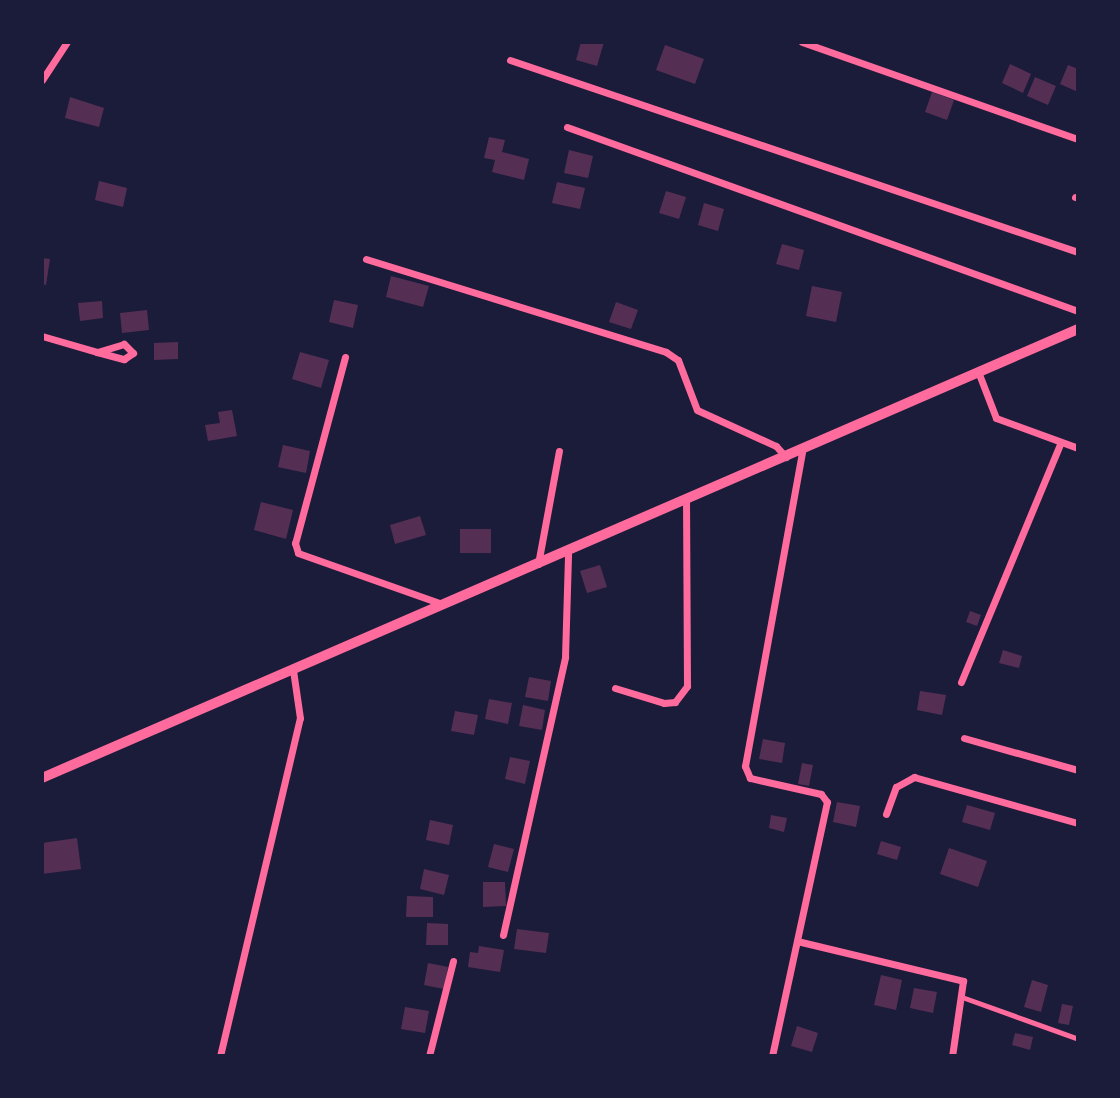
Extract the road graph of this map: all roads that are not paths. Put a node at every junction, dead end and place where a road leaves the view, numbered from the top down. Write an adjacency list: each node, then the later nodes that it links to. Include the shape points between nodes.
1 (67, 42): 4 (street)
2 (802, 42): 6 (street)
3 (510, 60): 7 (street)
4 (42, 80)
5 (567, 127): 9 (street)
6 (1078, 139)
7 (1078, 252)
8 (366, 259): 19 (street, via 666,352 678,360 697,410 776,446)
9 (1078, 311)
10 (1078, 329): 14 (street)
11 (42, 336): 12 (street)
12 (97, 352)
13 (345, 357): 23 (street, via 295,543 298,553)
14 (979, 374): 15 (street, via 996,418); 18 (street)
15 (1060, 444): 16 (street); 25 (street)
16 (1078, 448)
17 (559, 451): 22 (street)
18 (802, 452): 19 (street); 33 (street, via 745,766 750,778 821,794 827,803)
19 (787, 458): 20 (street)
20 (686, 502): 21 (street); 26 (street, via 687,686 675,702 664,703)
21 (568, 554): 22 (street); 32 (street, via 565,657)
22 (537, 565): 23 (street)
23 (443, 604): 24 (street)
24 (293, 670): 29 (street); 37 (street, via 300,718)
25 (961, 682)
26 (615, 688)
27 (964, 738): 28 (street)
28 (1078, 769)
29 (42, 778)
30 (886, 814): 31 (street, via 896,787 914,777)
31 (1078, 823)
32 (503, 935)
33 (797, 941): 35 (street, via 957,977); 39 (street)
34 (453, 961): 38 (street)
35 (965, 998): 36 (lane); 40 (street)
36 (1076, 1038)
37 (220, 1056)
38 (429, 1056)
39 (772, 1056)
40 (952, 1056)

